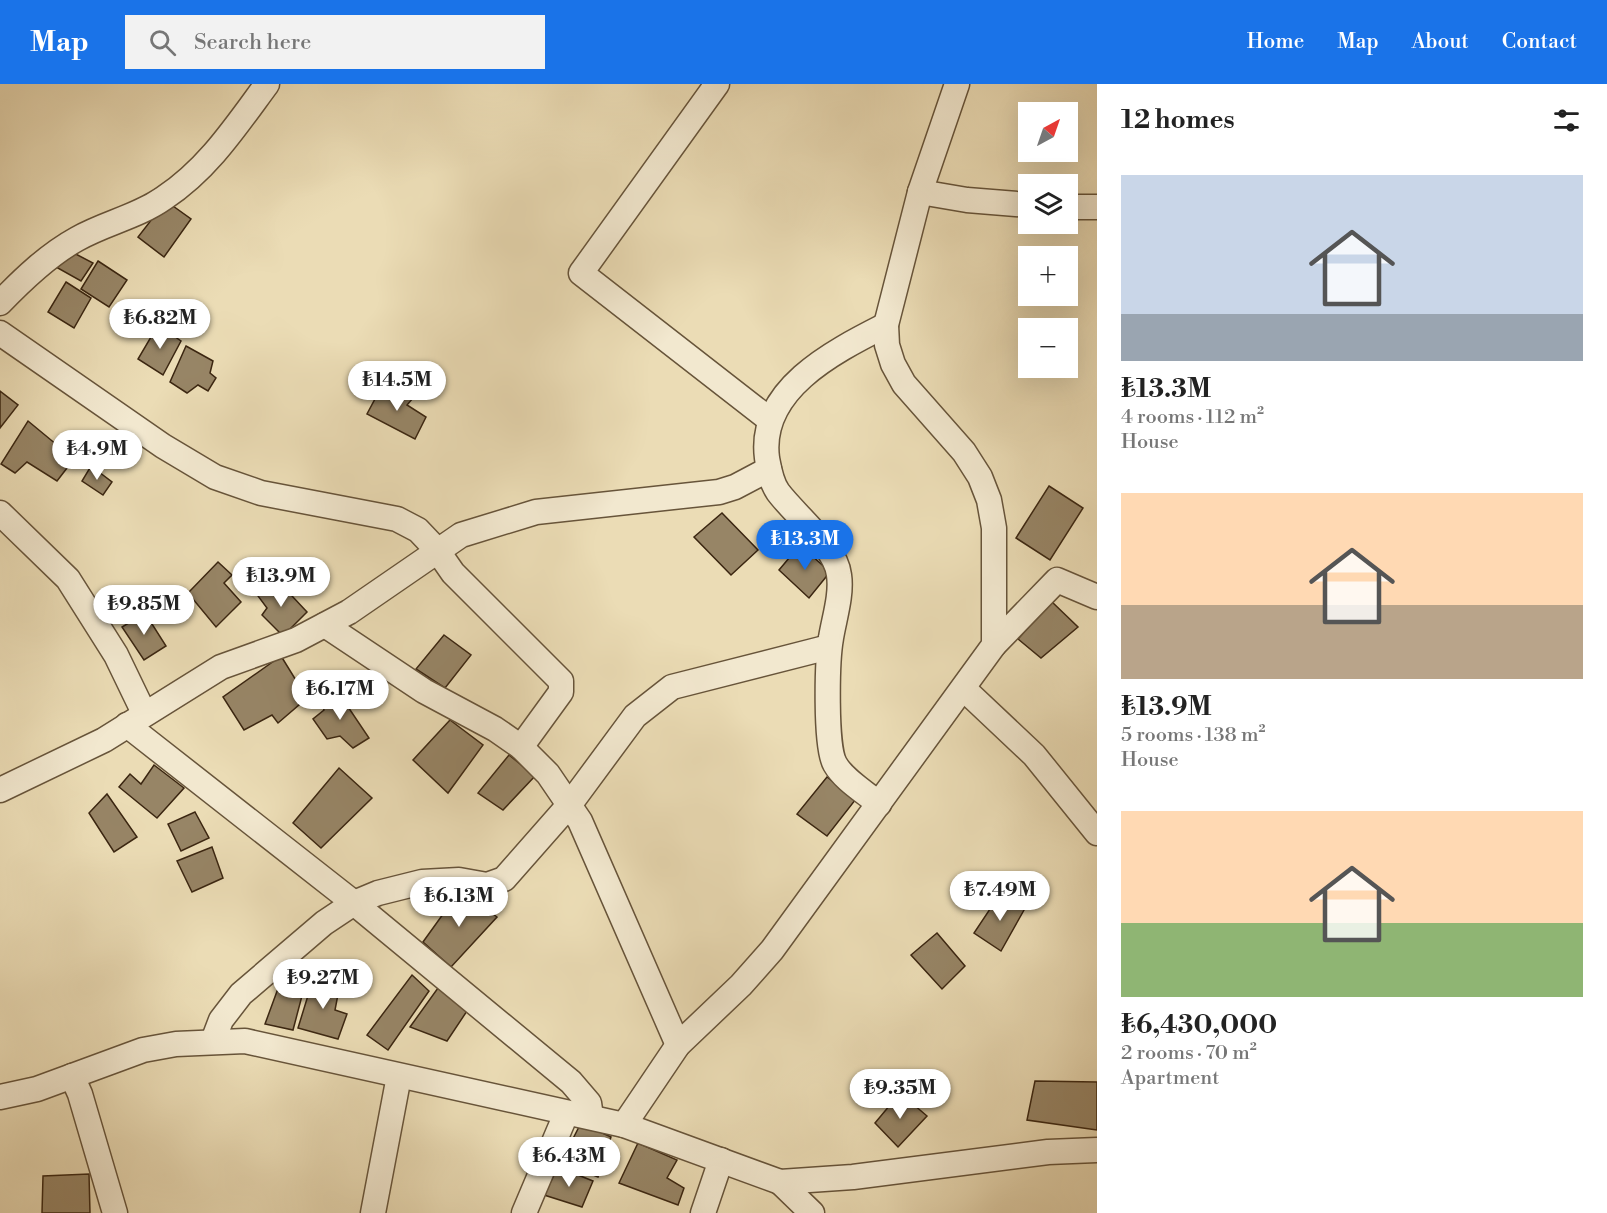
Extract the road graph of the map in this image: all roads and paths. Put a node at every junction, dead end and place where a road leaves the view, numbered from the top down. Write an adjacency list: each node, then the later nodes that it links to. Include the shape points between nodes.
1 (267, 84): 8 (street, via 218,149 180,187 143,211 78,238 36,268)
2 (717, 84): 11 (street, via 582,273)
3 (957, 84): 4 (street)
4 (920, 192): 5 (street); 9 (street)
5 (1018, 204)
6 (1078, 207): 7 (street)
7 (1097, 207)
8 (0, 303)
9 (886, 325): 11 (street, via 817,364 776,406); 17 (street, via 887,345 904,384 964,452 989,500 994,528)
10 (0, 333): 14 (street, via 163,446 215,477 261,493 396,519 418,530)
11 (770, 420): 12 (street)
12 (769, 469): 14 (street, via 719,492 536,512 461,536); 18 (street, via 777,490 829,552 838,569)
13 (0, 513): 20 (street, via 68,579 116,655)
14 (437, 550): 16 (street); 21 (street, via 453,573 561,681 561,692)
15 (1097, 597): 17 (street, via 1057,580)
16 (325, 625): 20 (street, via 296,640 221,667); 21 (street, via 424,691)
17 (994, 645): 19 (street)
18 (829, 647): 23 (street, via 672,687 635,716); 24 (street, via 832,756 840,771)
19 (964, 689): 24 (street); 25 (street, via 1034,755)
20 (136, 719): 22 (street, via 62,762); 26 (street)
21 (520, 747): 23 (street, via 548,774)
22 (0, 790)
23 (570, 804): 26 (street, via 511,872 495,883 422,882); 28 (street)
24 (879, 804): 28 (street, via 772,950)
25 (1097, 833)
26 (354, 903): 27 (street, via 324,923 241,994 221,1020); 33 (street, via 571,1082 589,1103)
27 (213, 1041): 29 (street, via 143,1050); 30 (street, via 245,1041)
28 (678, 1045): 34 (street)
29 (72, 1076): 31 (street); 38 (street)
30 (399, 1076): 32 (street); 39 (street)
31 (0, 1097)
32 (566, 1114): 33 (street); 40 (street)
33 (591, 1118): 34 (street)
34 (624, 1125): 36 (street)
35 (1097, 1150): 37 (street)
36 (721, 1160): 37 (street); 41 (street)
37 (780, 1182): 42 (street)
38 (115, 1213)
39 (373, 1213)
40 (524, 1213)
41 (703, 1213)
42 (812, 1213)

